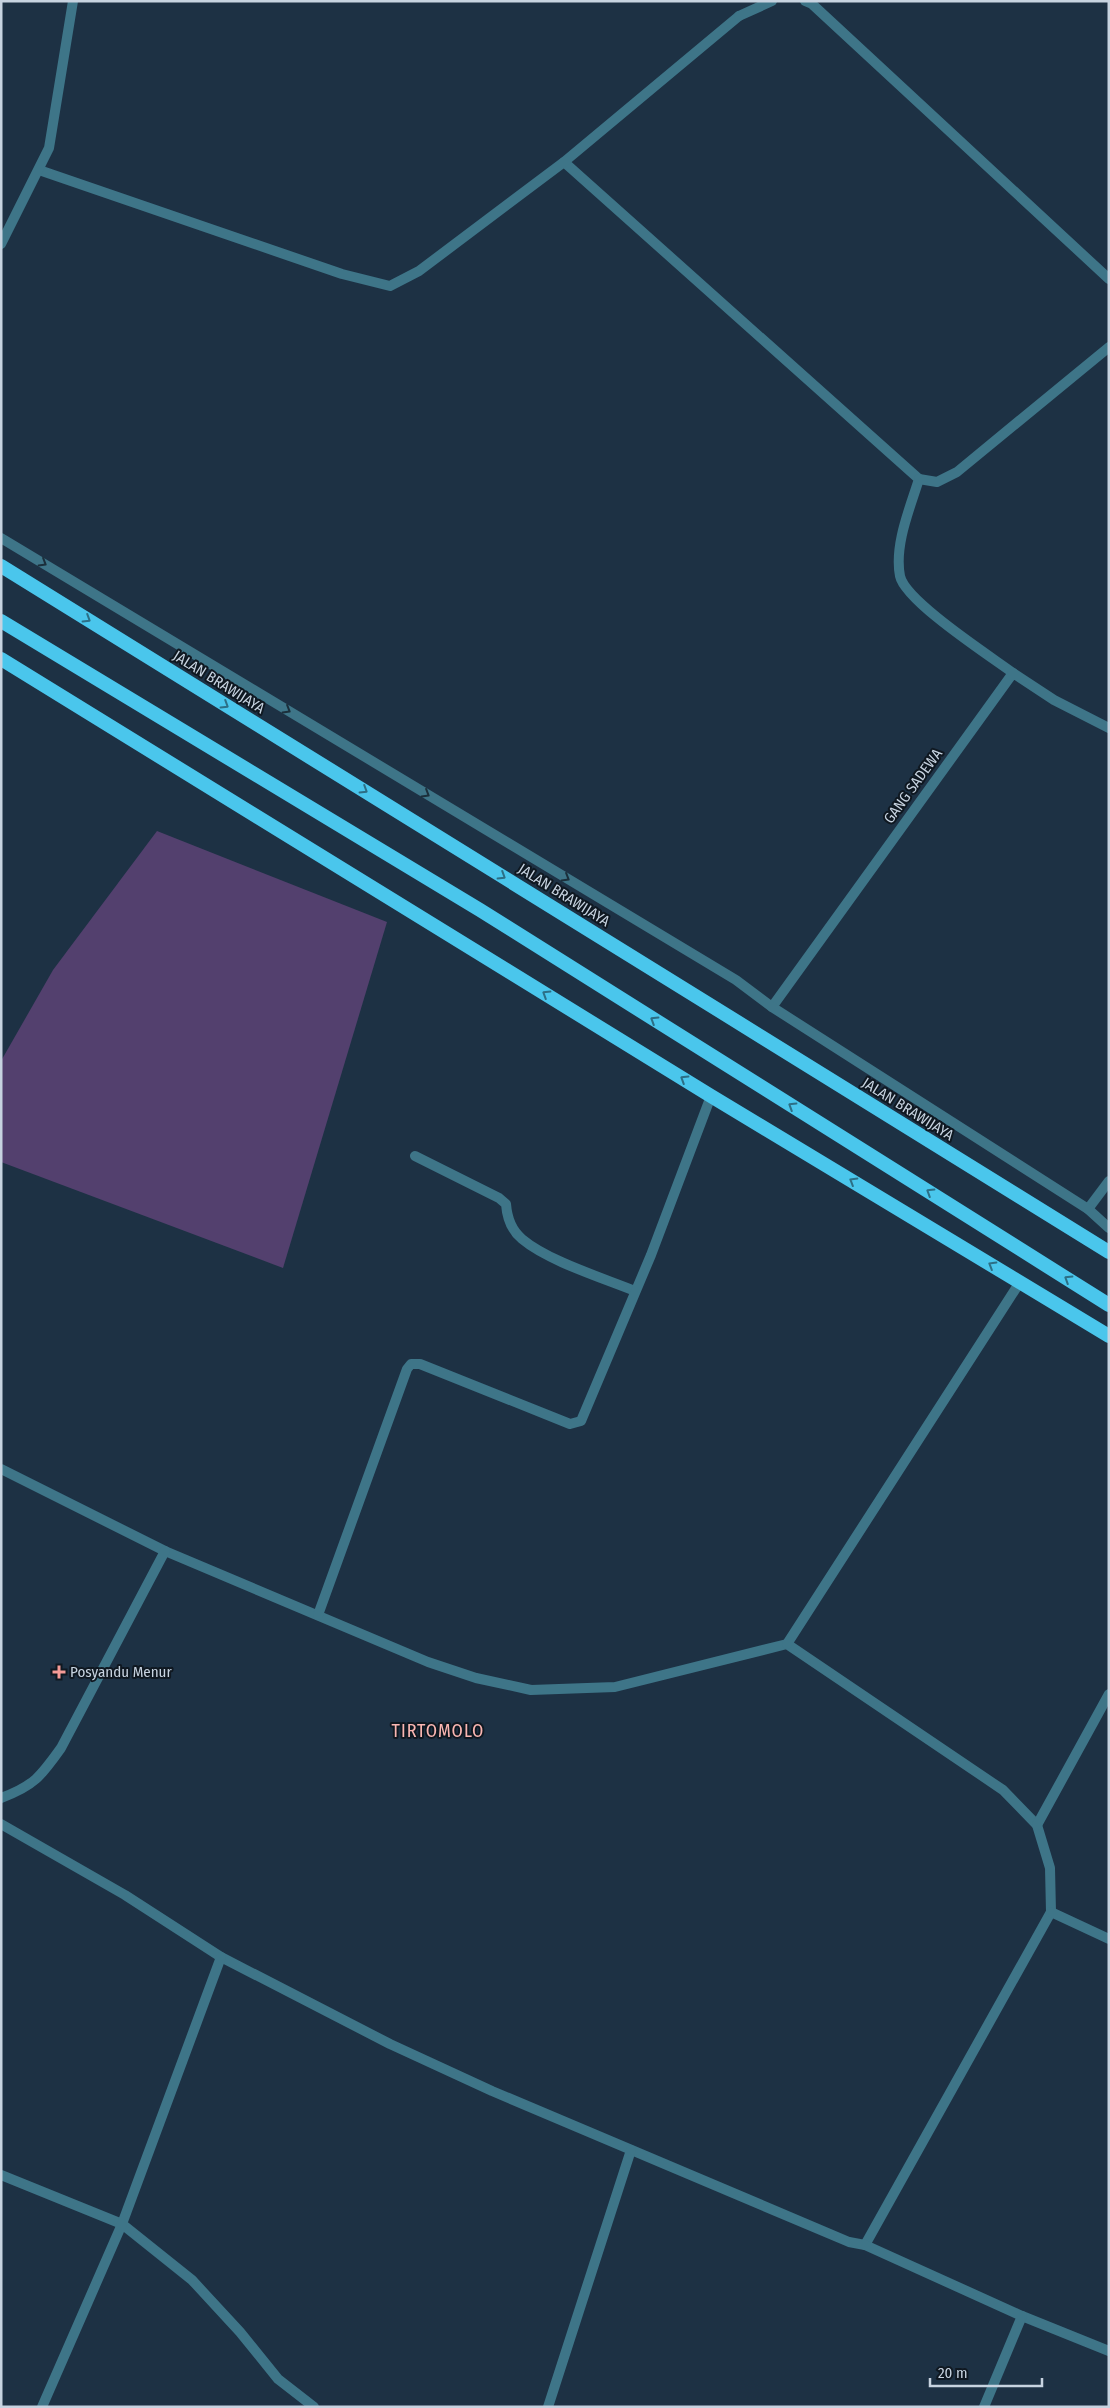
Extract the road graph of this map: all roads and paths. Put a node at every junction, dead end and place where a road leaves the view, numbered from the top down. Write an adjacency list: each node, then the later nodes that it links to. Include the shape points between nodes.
1 (73, 1): 5 (street, via 49,148)
2 (772, 1): 4 (street, via 739,16)
3 (805, 1): 7 (street, via 820,11)
4 (564, 162): 5 (street, via 420,271 390,286 342,274); 9 (street)
5 (38, 170): 6 (street)
6 (1, 244)
7 (1109, 279)
8 (1109, 348): 9 (street, via 957,472 937,482)
9 (919, 479): 14 (street, via 901,537 900,577 913,597)
10 (1, 538): 16 (street, one-way to 16, via 736,980)
11 (1, 566): 22 (highway, JALAN BRAWIJAYA, one-way to 22)
12 (1, 621): 25 (highway, one-way to 12, via 480,910)
13 (1, 659): 17 (highway, one-way to 13)
14 (1013, 673): 15 (street, via 1054,700); 16 (street, GANG SADEWA)
15 (1109, 728)
16 (772, 1006): 20 (street)
17 (711, 1096): 23 (highway, one-way to 17); 24 (street)
18 (415, 1156): 24 (street, via 499,1198 506,1204 507,1219 521,1238 558,1260)
19 (1109, 1181): 20 (street)
20 (1088, 1209): 21 (street)
21 (1109, 1228)
22 (1109, 1252)
23 (1020, 1282): 26 (highway); 30 (street)
24 (635, 1291): 29 (street, via 581,1421 575,1424 420,1364 411,1364 406,1369)
25 (1109, 1305)
26 (1109, 1336)
27 (1, 1469): 28 (street)
28 (165, 1550): 29 (street); 32 (street, via 61,1748 40,1777 20,1791)
29 (318, 1615): 30 (street, via 428,1662 476,1678 532,1690 615,1687)
30 (787, 1644): 34 (street, via 1003,1790)
31 (1109, 1694): 34 (street)
32 (1, 1798)
33 (1, 1824): 37 (street, via 124,1895)
34 (1037, 1826): 35 (street, via 1050,1868)
35 (1051, 1912): 36 (street); 41 (street)
36 (1109, 1939)
37 (221, 1957): 38 (street, via 390,2044); 40 (street)
38 (631, 2150): 41 (street, via 849,2242); 46 (street)
39 (1, 2176): 40 (street)
40 (122, 2224): 44 (street); 45 (street, via 192,2280 278,2379)
41 (865, 2245): 42 (street)
42 (1022, 2316): 43 (street); 47 (street)
43 (1109, 2350)
44 (42, 2407)
45 (314, 2407)
46 (548, 2407)
47 (984, 2407)

